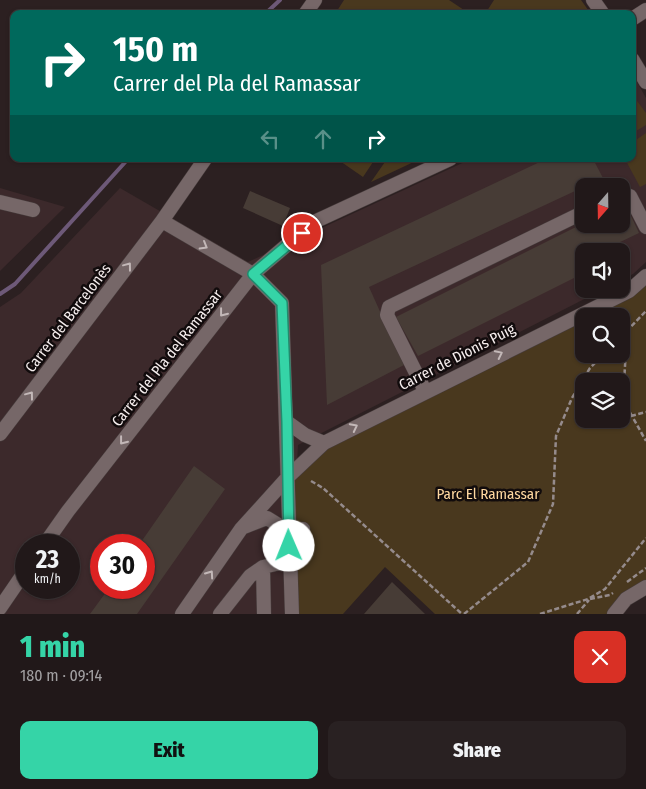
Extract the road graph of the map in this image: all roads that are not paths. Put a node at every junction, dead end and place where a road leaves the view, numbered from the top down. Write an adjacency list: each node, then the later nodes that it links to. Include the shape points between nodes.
1 (592, 0): 2 (street)
2 (600, 10)
3 (636, 66): 4 (street)
4 (646, 82)
5 (203, 162): 11 (street, Carrer del Barcelonès)
6 (444, 162): 13 (street, Carrer del Pla del Ramassar, via 314,222)
7 (630, 196): 12 (street)
8 (0, 202): 9 (street)
9 (33, 210)
10 (575, 216): 15 (street, via 389,307 387,315)
11 (162, 221): 13 (street, one-way to 13); 17 (street, Carrer del Barcelonès, one-way to 11)
12 (646, 227)
13 (253, 274): 16 (street, via 282,303); 23 (street, Carrer del Pla del Ramassar, one-way to 23)
14 (646, 276): 15 (street, Carrer de Dionis Puig, one-way to 14, via 629,291)
15 (425, 391): 18 (street, Carrer de Dionis Puig, one-way to 15)
16 (287, 422): 18 (street); 19 (street)
17 (0, 434)
18 (324, 443): 19 (street, Carrer de Dionis Puig)
19 (288, 477): 20 (street, Carrer de Dionis Puig); 22 (street)
20 (241, 529): 22 (street, via 267,518); 30 (street, Carrer de Dionis Puig, one-way to 20)
21 (303, 529): 22 (street)
22 (288, 531): 24 (street)
23 (52, 534)
24 (289, 561): 25 (street); 32 (street)
25 (263, 567): 29 (street, via 250,576); 31 (street)
26 (15, 586): 28 (street)
27 (646, 587): 33 (street, via 626,599)
28 (0, 608)
29 (224, 611)
30 (182, 614)
31 (264, 614)
32 (292, 614)
33 (614, 614)

